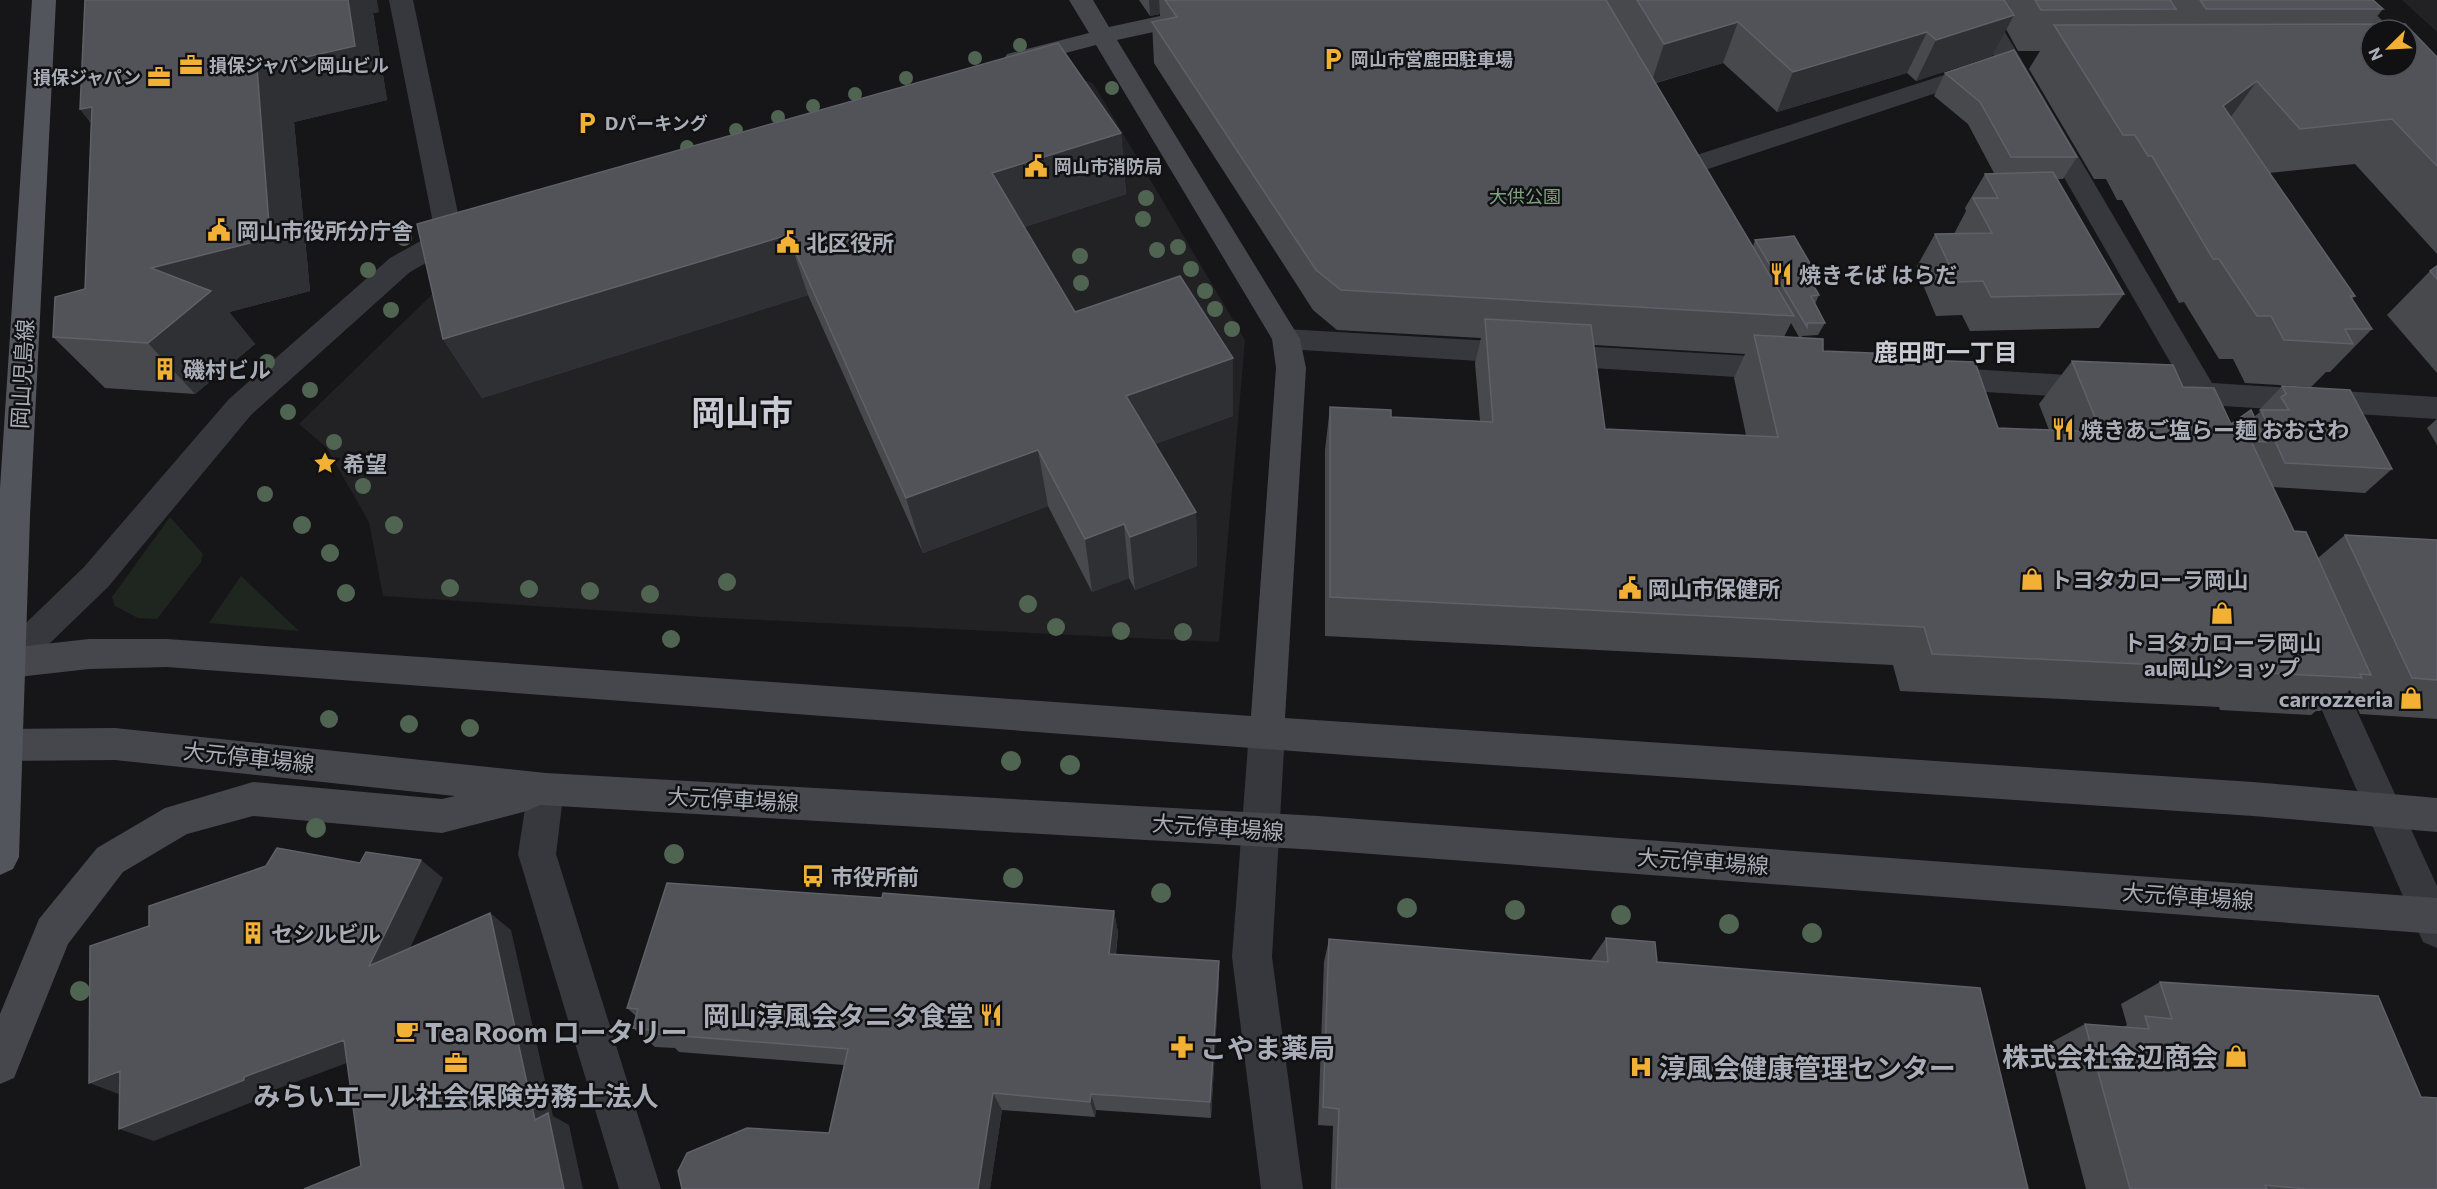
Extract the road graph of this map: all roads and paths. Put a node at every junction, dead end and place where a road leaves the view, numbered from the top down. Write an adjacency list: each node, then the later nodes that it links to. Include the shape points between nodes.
1 (44, 0): 19 (main road, 岡山児島線)
2 (401, 0): 19 (street, via 460,234 400,265 240,407 96,577)
3 (1081, 0): 8 (main road)
4 (1268, 0): 8 (main road)
5 (1974, 0): 9 (street)
6 (2348, 0): 7 (main road)
7 (2367, 18)
8 (1103, 35): 10 (main road); 12 (main road)
9 (2021, 60): 11 (street); 15 (street)
10 (994, 66)
11 (1684, 168)
12 (1286, 339): 13 (street, via 1807,371); 20 (main road, via 1291,368)
13 (1783, 340)
14 (1907, 377): 15 (street)
15 (2203, 394): 16 (street); 17 (street)
16 (2437, 408)
17 (2221, 437)
18 (2304, 631): 23 (street)
19 (4, 663): 20 (main road, via 89,654 167,653); 21 (main road, 岡山児島線)
20 (1267, 732): 23 (main road); 25 (street)
21 (2, 744): 22 (main road, 大元停車場線, via 115,744); 26 (main road, 岡山児島線)
22 (546, 789): 25 (main road, 大元停車場線); 28 (main road, via 442,816 254,799 178,820 110,860 53,932); 29 (street, via 537,854)
23 (2384, 811): 24 (main road); 27 (street)
24 (2437, 815)
25 (1260, 830): 27 (main road, 大元停車場線); 30 (street, via 1252,957)
26 (0, 857)
27 (2435, 920)
28 (0, 1064)
29 (640, 1189)
30 (1282, 1189)

